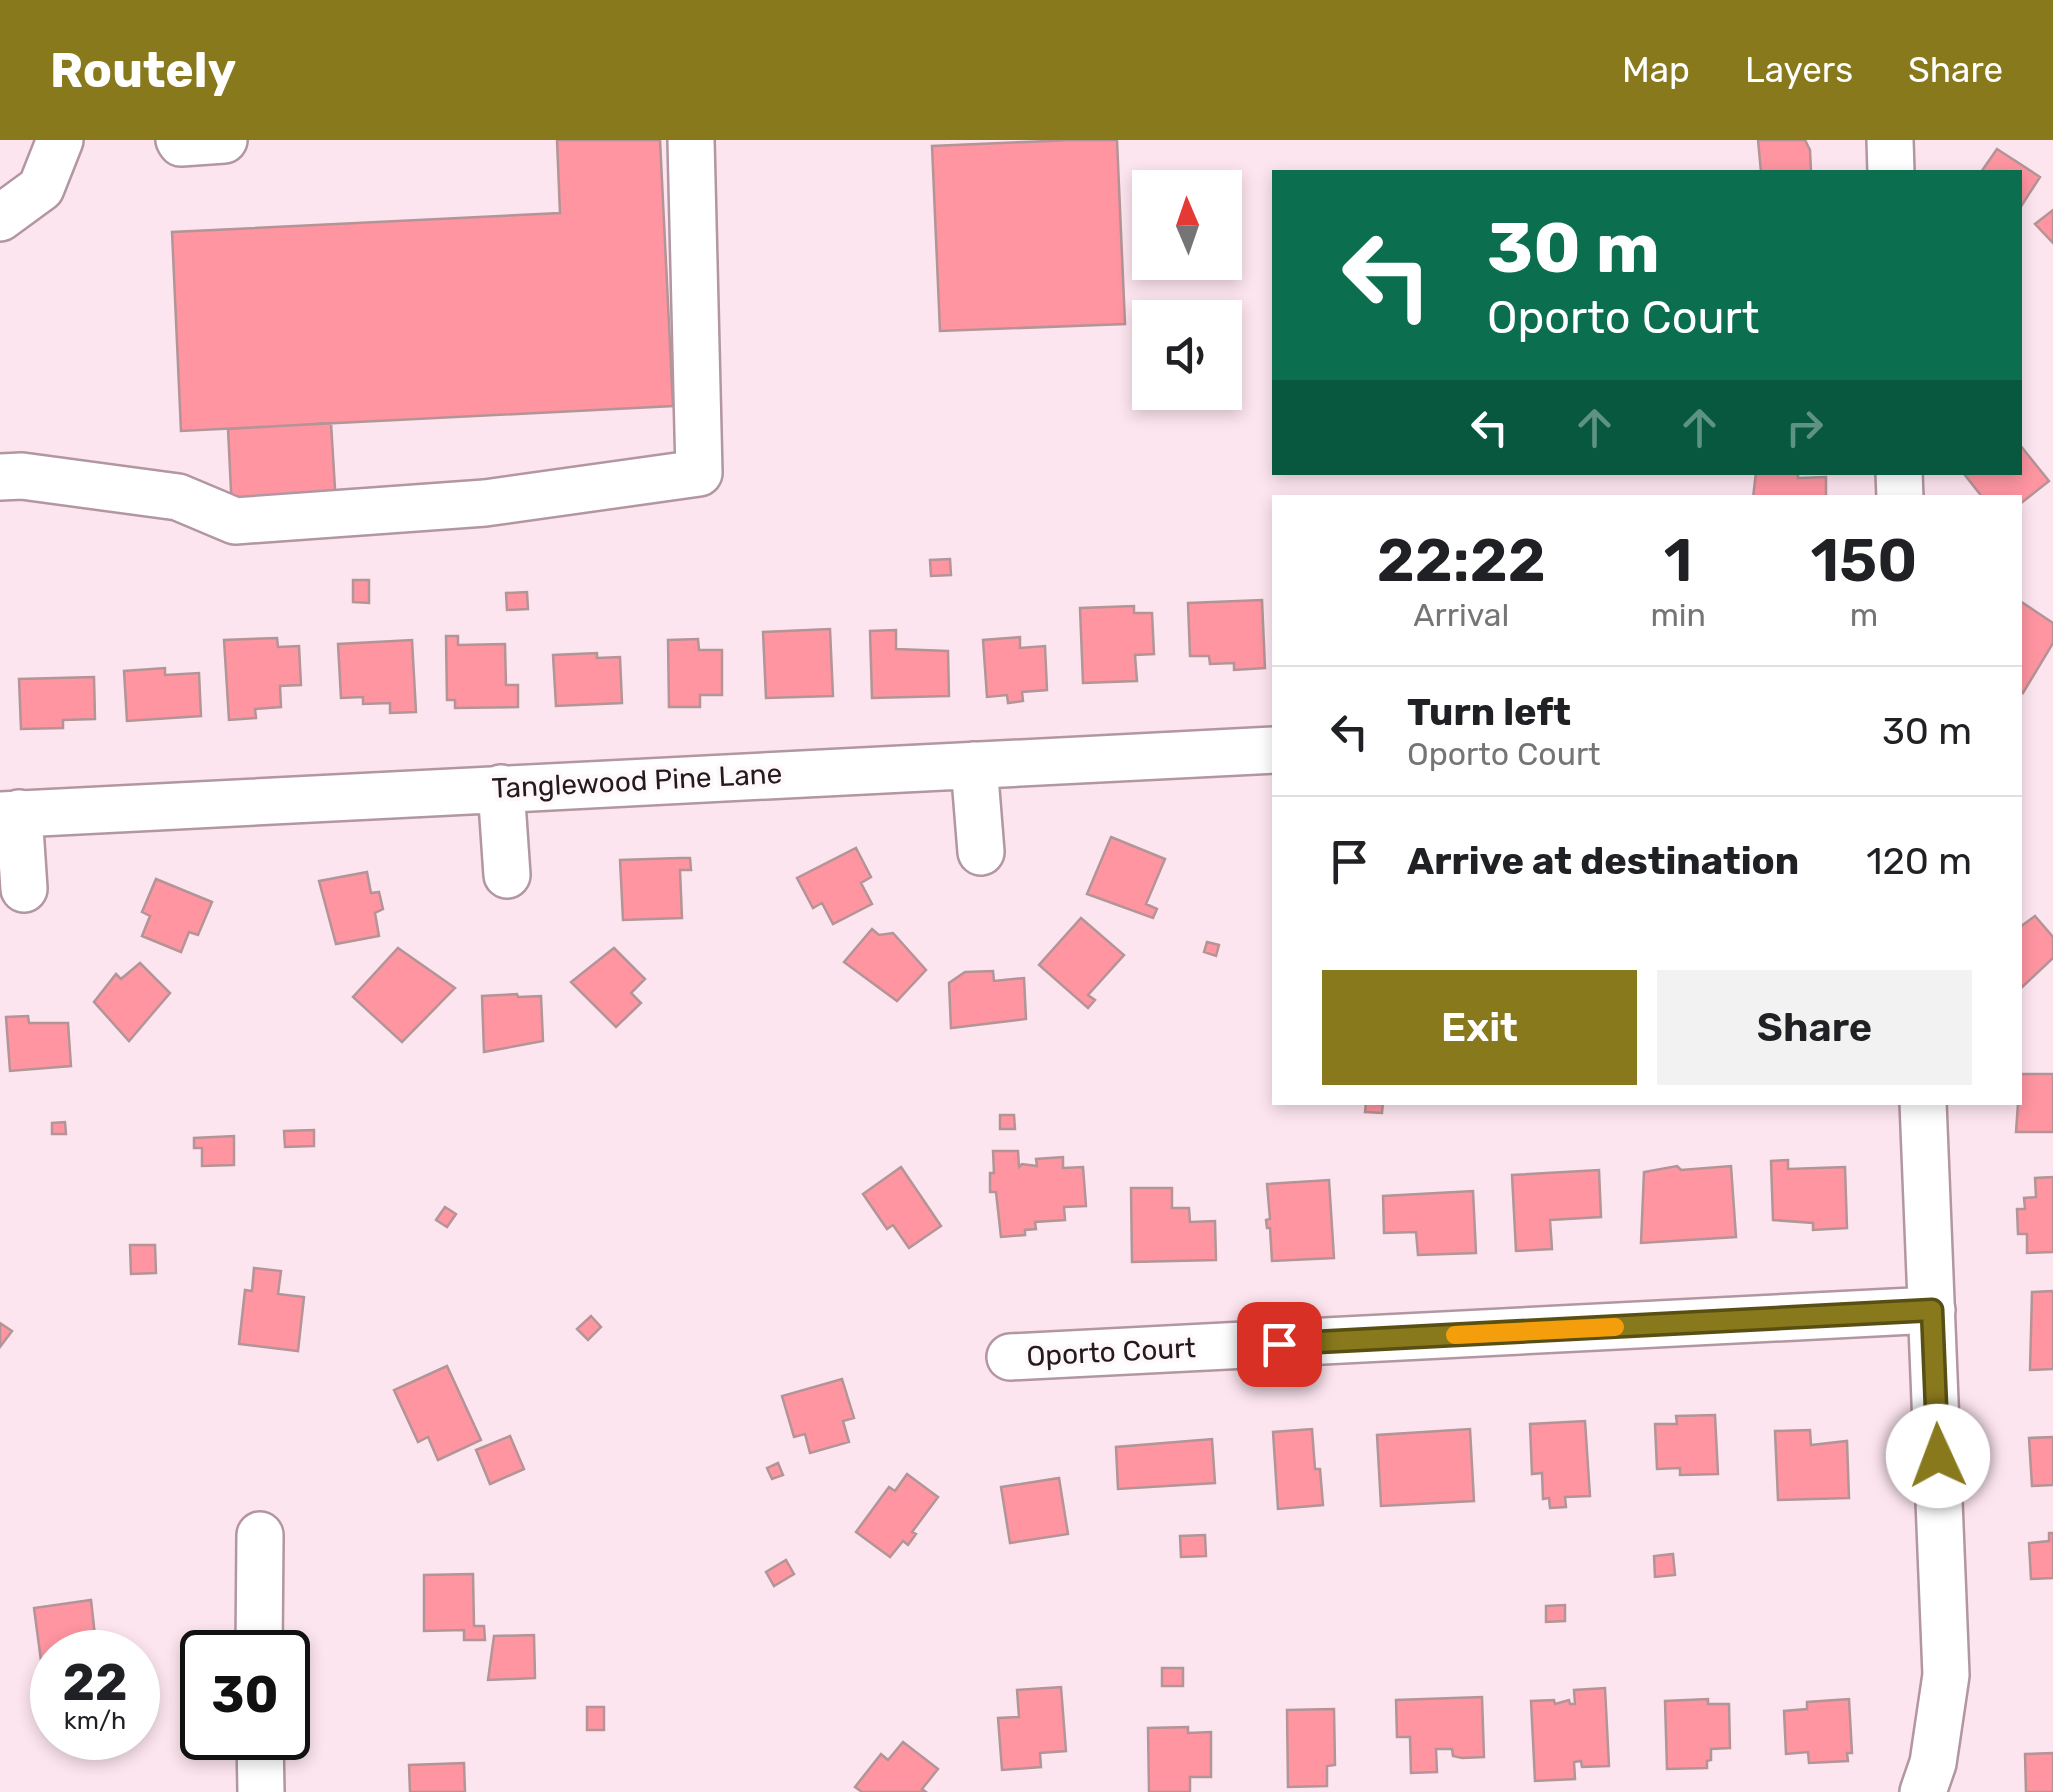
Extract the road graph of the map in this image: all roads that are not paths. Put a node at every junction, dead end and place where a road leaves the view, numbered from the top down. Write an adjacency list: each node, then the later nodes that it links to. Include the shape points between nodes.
1 (60, 140): 7 (street, via 41,188)
2 (180, 140): 3 (street)
3 (224, 140)
4 (691, 140): 8 (street, via 699,473 486,503 235,520 178,498)
5 (1890, 140): 6 (street)
6 (1891, 170)
7 (0, 218)
8 (0, 477)
9 (1272, 750): 10 (street, Tanglewood Pine Lane)
10 (974, 764): 11 (street, Tanglewood Pine Lane); 13 (street)
11 (501, 788): 12 (street, Tanglewood Pine Lane); 14 (street)
12 (10, 814): 15 (street)
13 (981, 852)
14 (507, 875)
15 (24, 889)
16 (1923, 1105): 17 (street)
17 (1932, 1310): 18 (street, Oporto Court); 23 (street, via 1946,1674)
18 (1010, 1358)
19 (260, 1535): 20 (street)
20 (259, 1630)
21 (260, 1760): 22 (street)
22 (261, 1792)
23 (1923, 1792)

